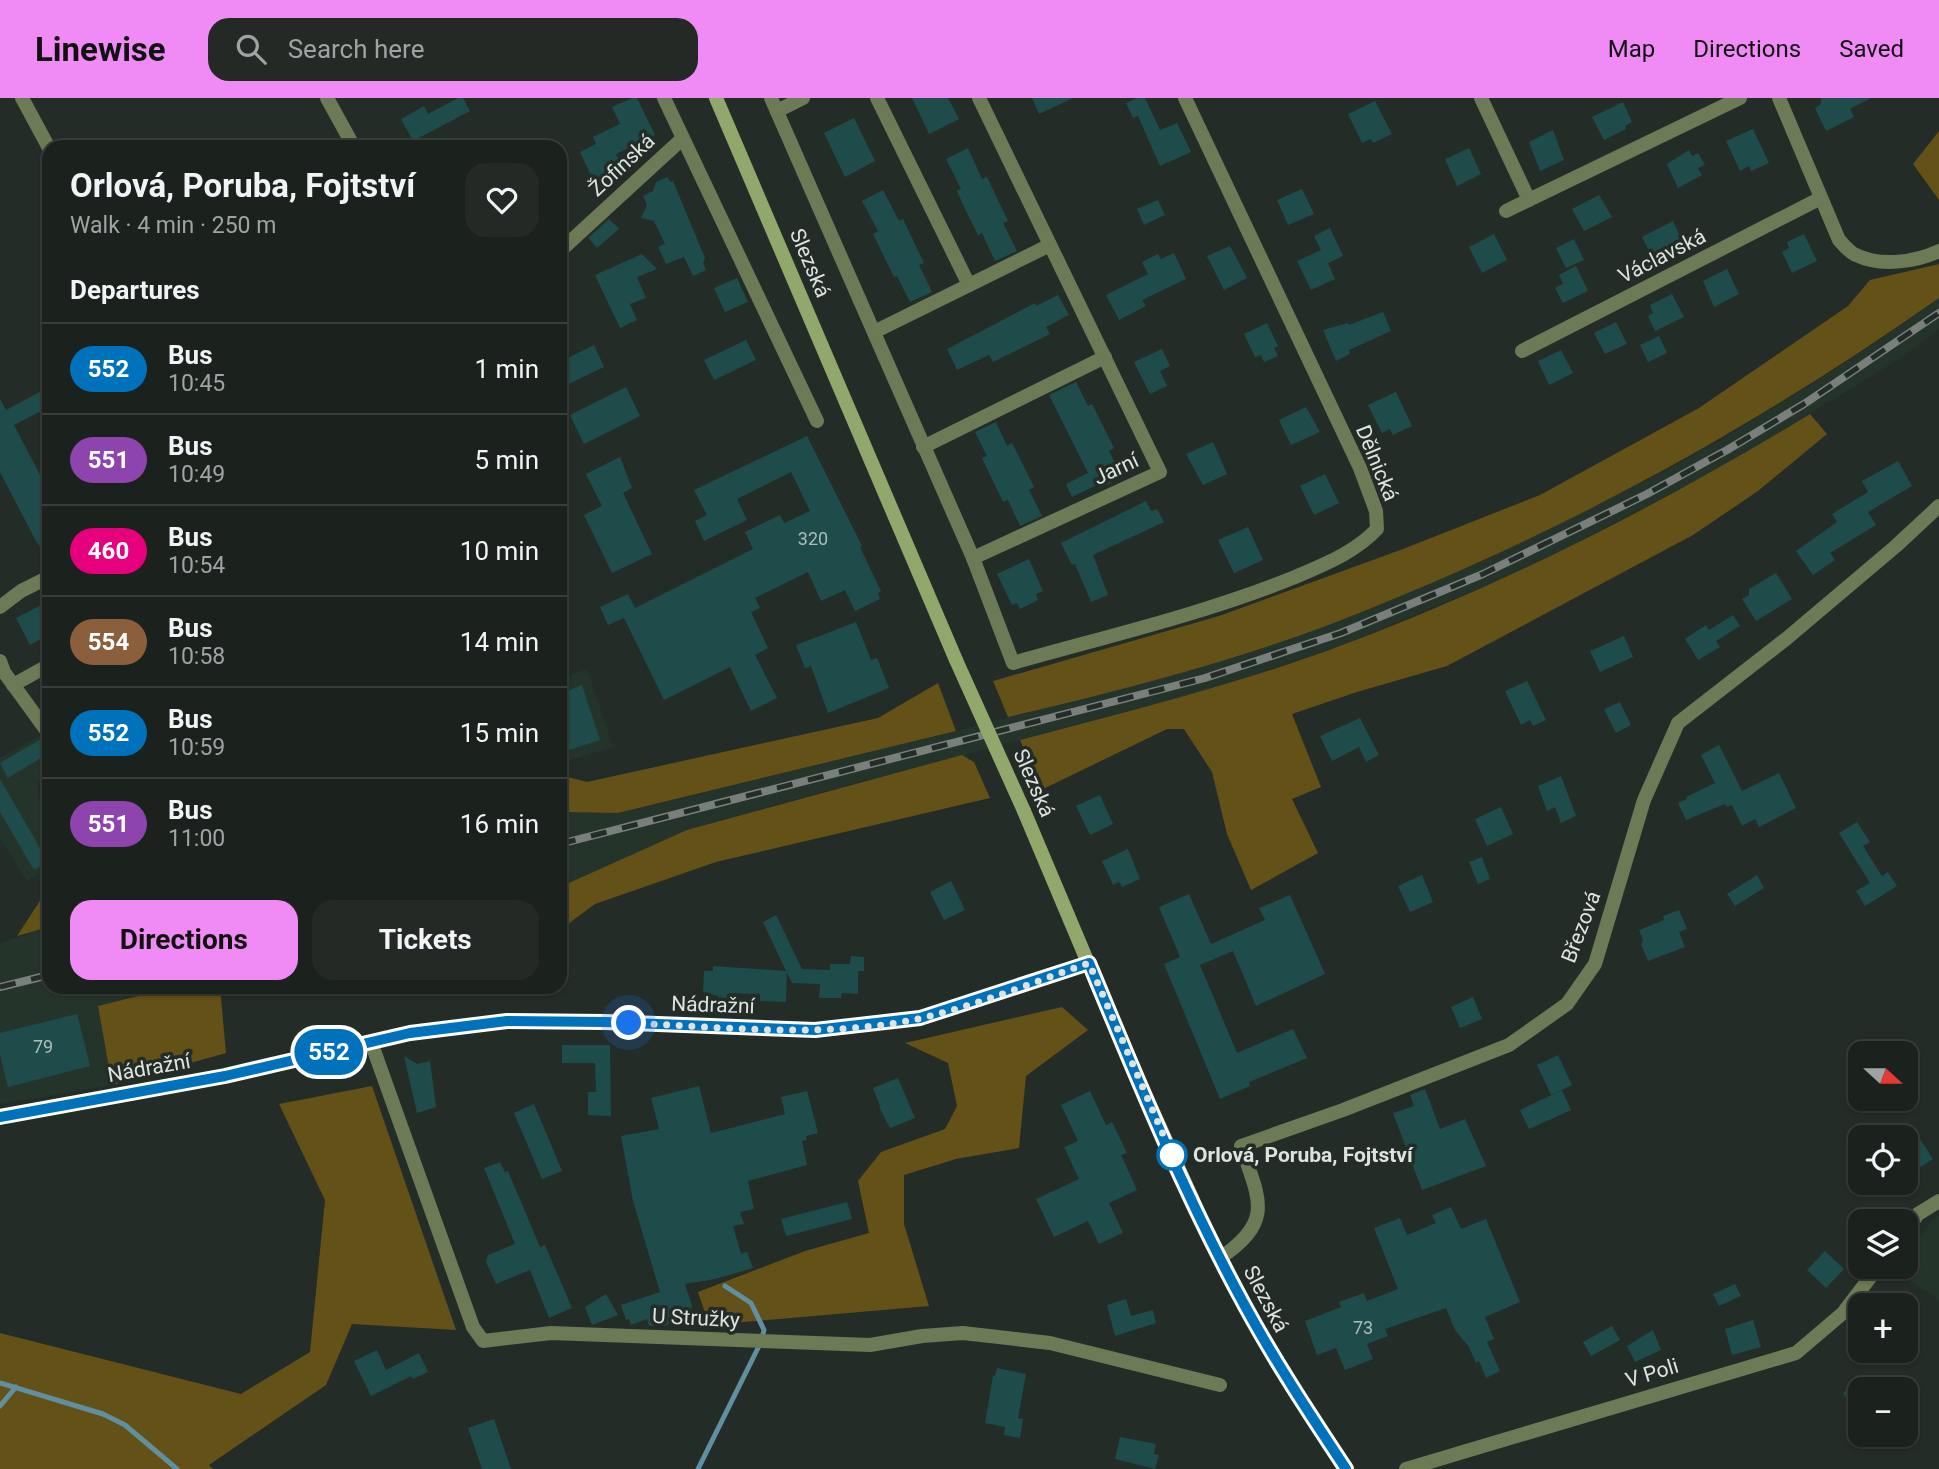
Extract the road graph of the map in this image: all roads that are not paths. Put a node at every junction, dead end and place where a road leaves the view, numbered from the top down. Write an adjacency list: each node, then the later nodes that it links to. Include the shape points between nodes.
1 (22, 98): 14 (street)
2 (327, 98): 15 (street)
3 (664, 98): 13 (street)
4 (716, 98): 37 (street, Slezská, bridge)
5 (803, 98): 12 (street)
6 (877, 98): 22 (street)
7 (979, 98): 20 (street, Jarní)
8 (1185, 98): 32 (street, Dělnická, via 1360,467 1376,511 1377,529 1363,544 1328,563 1262,590)
9 (1481, 98): 17 (street)
10 (1740, 98): 17 (street)
11 (1779, 98): 16 (street)
12 (774, 104): 23 (street, Slezská)
13 (682, 139): 19 (street, Žofinská); 26 (street)
14 (45, 140)
15 (350, 140)
16 (1821, 198): 21 (street, via 1839,240 1854,254 1873,260 1911,260); 24 (street, Václavská)
17 (1529, 200): 18 (street)
18 (1506, 211)
19 (567, 245)
20 (1050, 245): 22 (street); 25 (street, Jarní)
21 (1939, 251)
22 (969, 285): 23 (street)
23 (874, 332): 27 (street, Slezská)
24 (1522, 351)
25 (1105, 357): 27 (street); 29 (street, Jarní, via 1160,472)
26 (817, 421)
27 (923, 447): 29 (street, Slezská)
28 (1939, 506): 42 (street, Březová, via 1786,639 1678,723 1644,800 1595,964 1567,1004 1508,1045 1241,1146 1258,1195 1258,1217 1249,1235)
29 (973, 558): 32 (street, Slezská)
30 (42, 580): 31 (street)
31 (0, 607)
32 (1013, 663)
33 (2, 667): 35 (street)
34 (42, 669): 35 (street)
35 (13, 685): 36 (street)
36 (42, 724)
37 (1089, 963): 38 (street, Nádražní, via 920,1018 854,1027 815,1030 507,1021); 42 (street, Slezská)
38 (371, 1042): 39 (street, Nádražní, via 225,1076); 44 (street, U Stružky, via 473,1327 483,1341 551,1333 870,1345 963,1333 1050,1343)
39 (0, 1117)
40 (1939, 1201): 41 (street)
41 (1918, 1214)
42 (1220, 1258): 45 (street, Slezská, via 1276,1361)
43 (1869, 1279): 46 (street, V Poli, via 1843,1313 1796,1353)
44 (1220, 1385)
45 (1346, 1469)
46 (1406, 1469)

